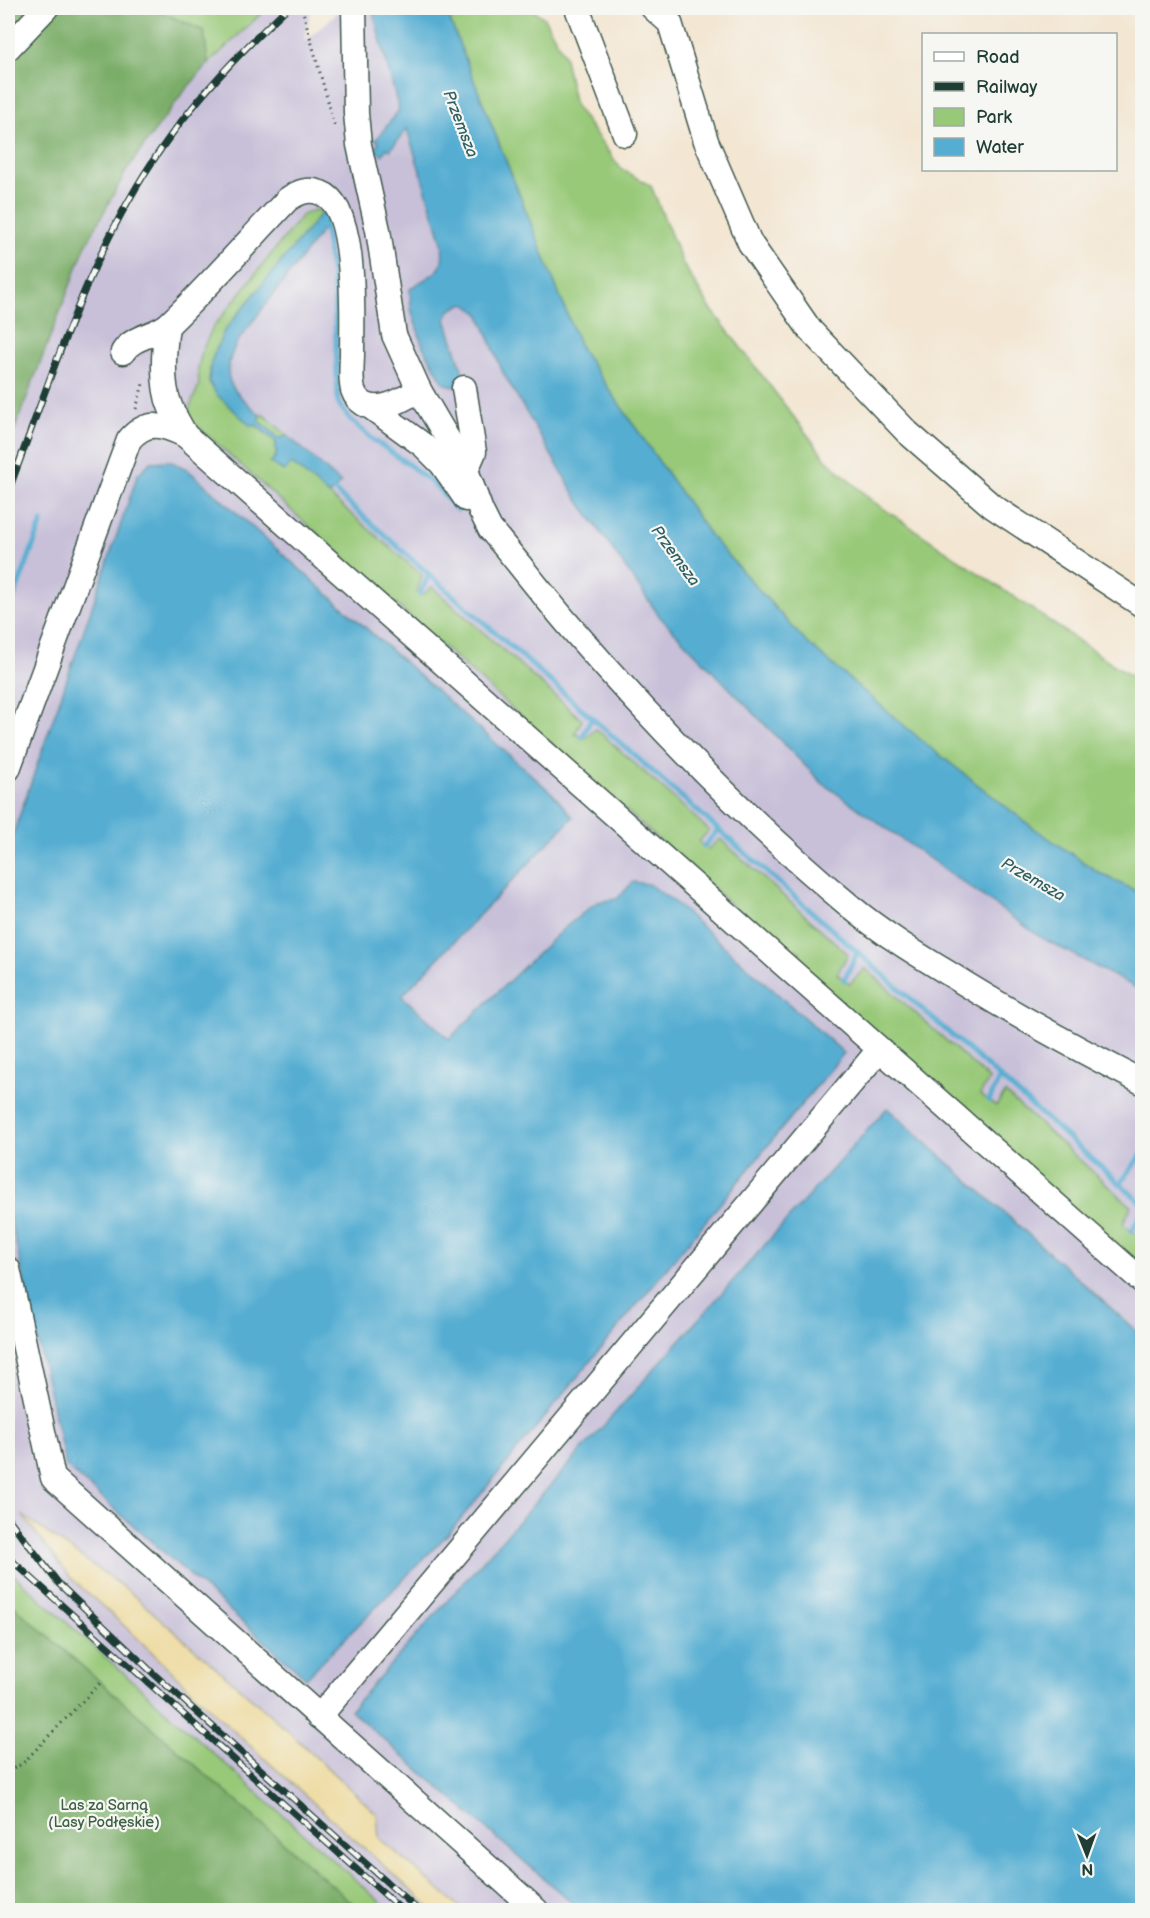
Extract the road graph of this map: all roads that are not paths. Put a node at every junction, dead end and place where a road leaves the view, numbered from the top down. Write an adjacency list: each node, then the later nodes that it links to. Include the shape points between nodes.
1 (46, 8): 5 (lane)
2 (354, 8): 10 (lane, via 359,145 378,230 394,335)
3 (577, 8): 6 (lane)
4 (653, 8): 15 (lane, via 670,23 706,141 750,243 810,330 907,432 992,506)
5 (8, 48)
6 (625, 134)
7 (167, 326): 8 (lane, via 136,340); 11 (lane, via 288,200 302,191 328,195 339,210 350,259 353,390 362,403); 12 (lane, via 164,357 169,404)
8 (123, 352)
9 (464, 388): 13 (lane, via 474,452)
10 (419, 390): 11 (lane, via 388,406); 13 (lane)
11 (371, 407): 14 (lane, via 442,464)
12 (185, 435): 16 (lane, via 156,425 136,432 129,440); 17 (lane)
13 (466, 470): 14 (lane)
14 (490, 529): 18 (lane, via 644,710 721,788 852,908 907,948 982,994)
15 (1143, 605)
16 (8, 769)
17 (879, 1050): 20 (lane); 21 (lane)
18 (1143, 1082)
19 (8, 1269): 21 (lane, via 54,1478)
20 (1143, 1281)
21 (319, 1718): 22 (lane)
22 (536, 1911)

